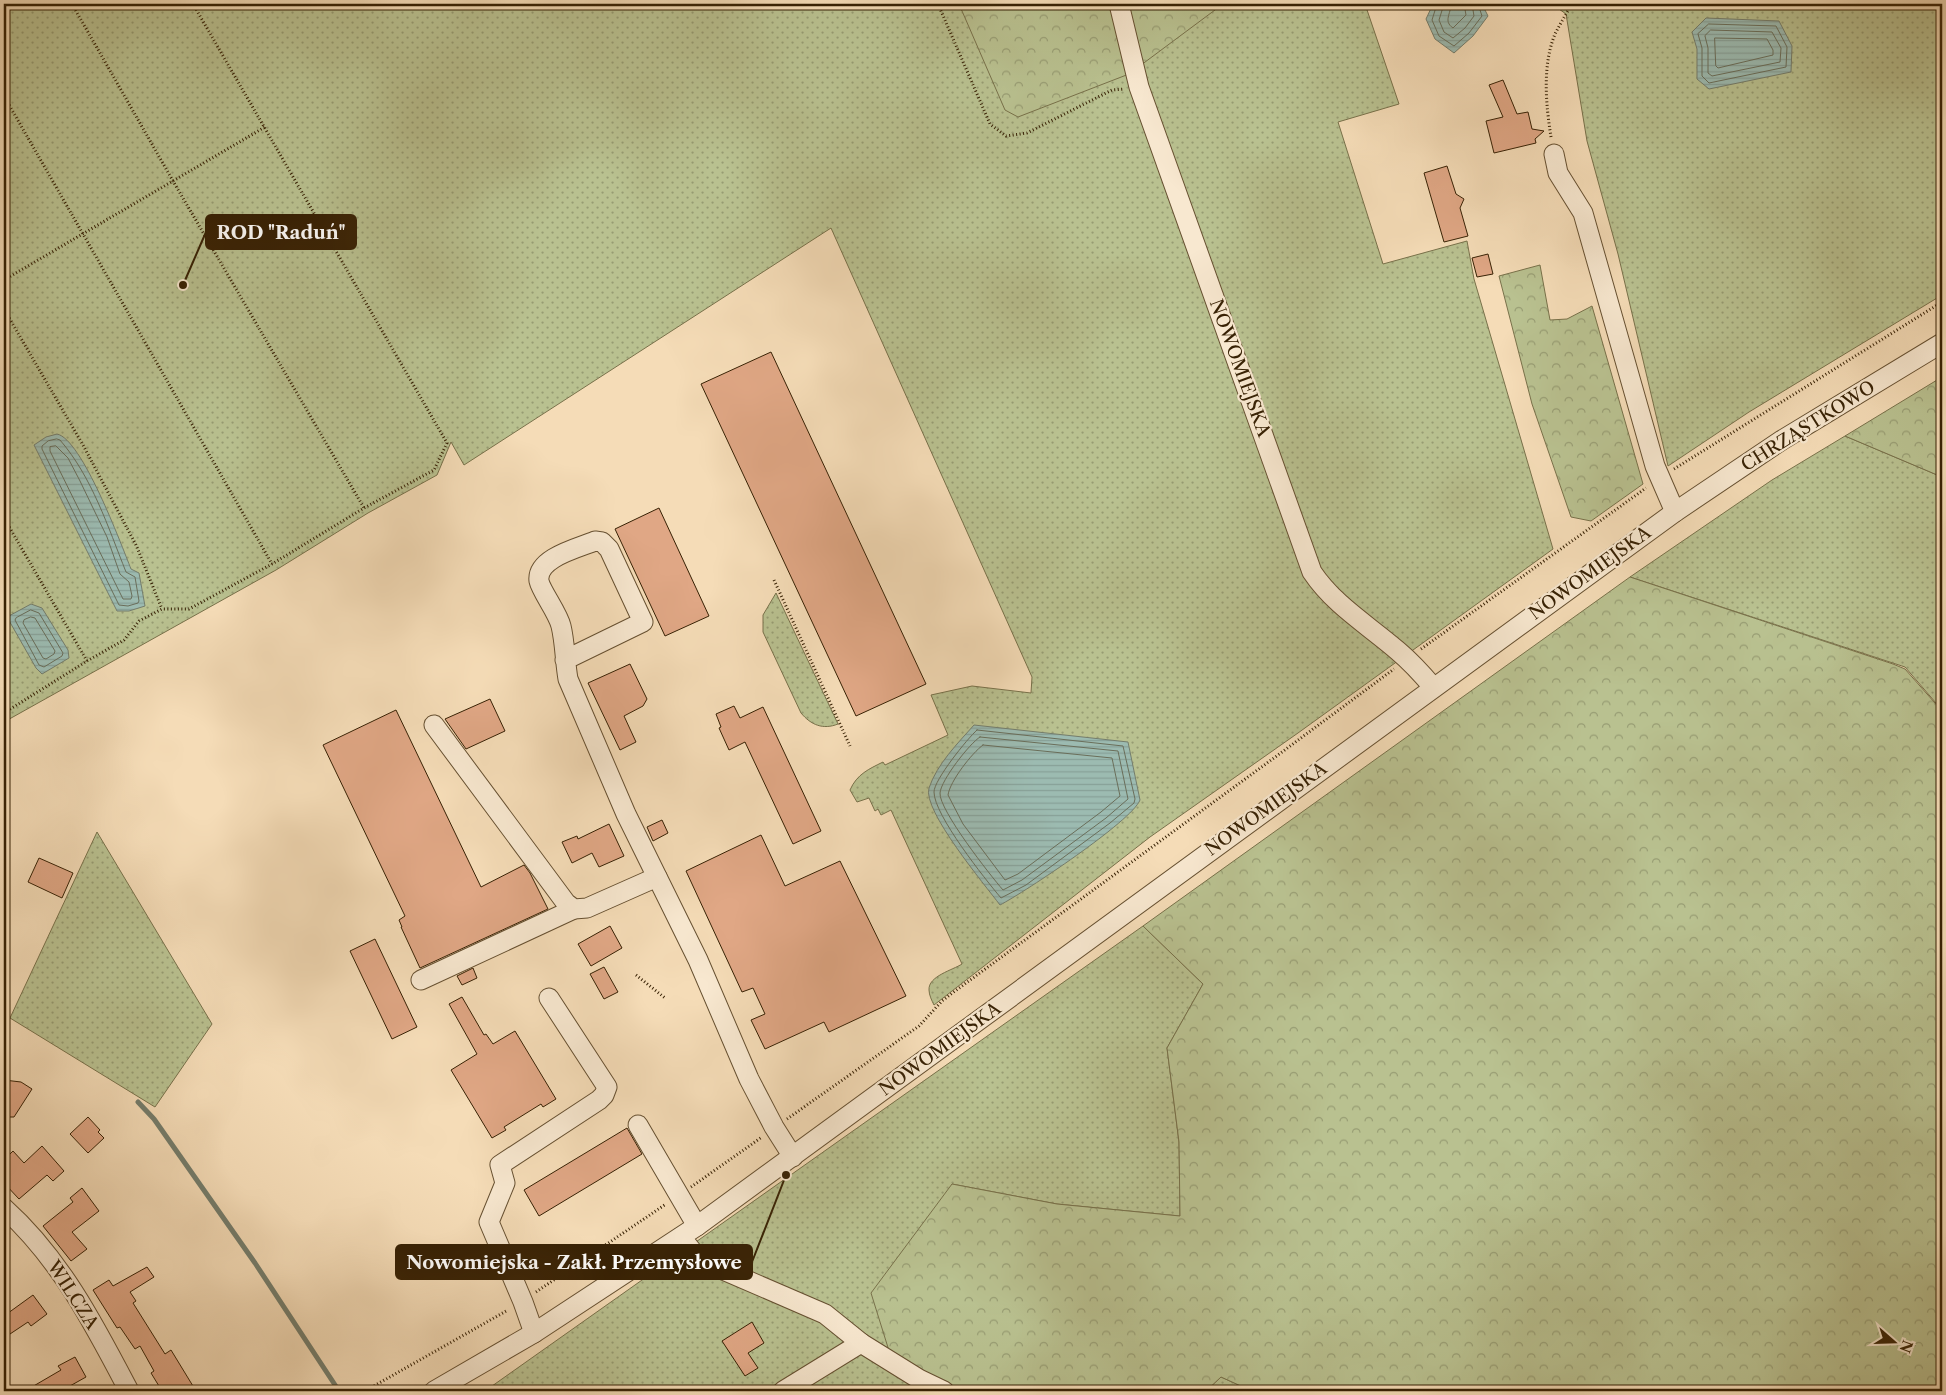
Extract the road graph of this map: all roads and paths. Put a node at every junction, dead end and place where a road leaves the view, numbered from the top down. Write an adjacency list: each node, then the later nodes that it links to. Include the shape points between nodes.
1 (72, 4): 10 (path)
2 (193, 4): 8 (path)
3 (938, 4): 6 (path, via 990,124 1006,136 1027,133 1112,90)
4 (1119, 4): 6 (street, NOWOMIEJSKA)
5 (1572, 4): 9 (path, via 1555,35 1547,71 1546,106)
6 (1139, 87): 23 (street, NOWOMIEJSKA, via 1312,572 1339,604)
7 (4, 96): 11 (path)
8 (265, 127): 10 (path); 17 (path, via 447,443 434,470)
9 (1554, 154): 16 (street, via 1558,173 1583,213)
10 (173, 181): 11 (path); 17 (path)
11 (83, 234): 12 (path); 20 (path)
12 (4, 280)
13 (1942, 302): 16 (path)
14 (4, 309): 22 (path, via 83,445 136,545)
15 (1942, 342): 18 (street, CHRZĄSTKOWO, via 1782,440)
16 (1660, 478): 18 (street); 23 (path)
17 (364, 508): 20 (path)
18 (1675, 512): 26 (street, NOWOMIEJSKA)
19 (4, 518): 25 (path)
20 (272, 564): 22 (path, via 189,610)
21 (774, 580): 29 (path)
22 (162, 609): 25 (path, via 140,621 124,640)
23 (1406, 659): 26 (street, NOWOMIEJSKA); 37 (path, via 951,994 919,1026)
24 (565, 660): 24 (street, via 561,625 539,580 542,568 550,559 602,542 609,548 644,622); 30 (street, via 568,679 626,814)
25 (87, 661): 27 (path)
26 (1433, 687): 38 (street, NOWOMIEJSKA)
27 (4, 713)
28 (434, 725): 31 (street, via 566,903)
29 (850, 746)
30 (657, 876): 31 (street, via 587,908); 37 (street)
31 (574, 909): 33 (street)
32 (636, 975): 35 (path)
33 (421, 980)
34 (549, 998): 43 (street, via 607,1087 598,1100 500,1165 505,1183 489,1222)
35 (665, 998)
36 (638, 1124): 39 (street)
37 (774, 1128): 38 (street); 39 (path)
38 (793, 1157): 41 (street, NOWOMIEJSKA)
39 (679, 1196): 41 (street); 43 (path)
40 (4, 1208): 46 (street, WILCZA, via 46,1253 76,1296)
41 (697, 1226): 42 (street, NOWOMIEJSKA)
42 (681, 1237): 44 (street, NOWOMIEJSKA); 45 (street, via 697,1257 825,1314)
43 (523, 1302): 44 (street); 47 (path)
44 (534, 1333): 48 (street, NOWOMIEJSKA)
45 (861, 1343): 49 (street); 50 (street)
46 (128, 1391)
47 (365, 1391)
48 (434, 1391)
49 (784, 1391)
50 (944, 1391)

